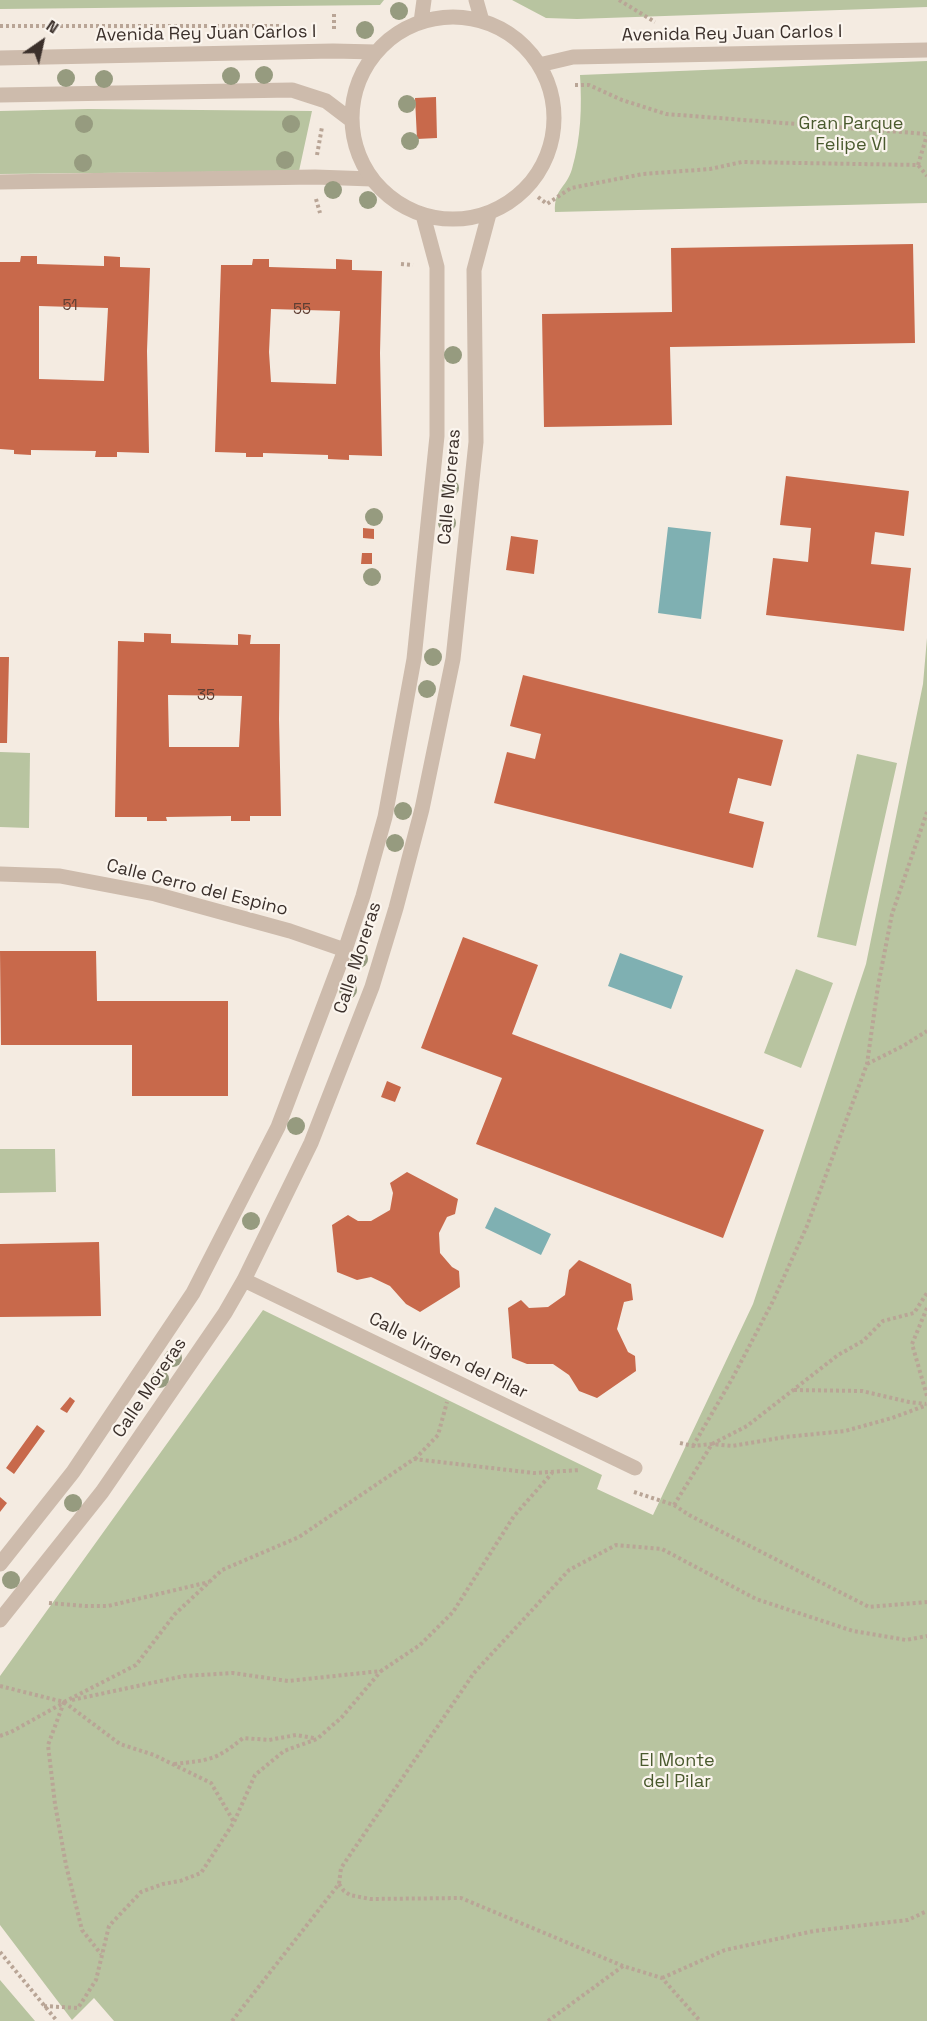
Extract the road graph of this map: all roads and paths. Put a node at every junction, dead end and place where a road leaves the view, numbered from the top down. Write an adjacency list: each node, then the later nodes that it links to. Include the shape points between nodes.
1 (424, 0): 6 (street)
2 (476, 0): 5 (street)
3 (619, 0): 7 (path)
4 (334, 12): 10 (path)
5 (482, 21): 6 (street, via 451,17); 14 (street, via 524,45)
6 (421, 22): 12 (street, via 389,39)
7 (655, 22)
8 (0, 26): 9 (path)
9 (298, 26)
10 (334, 38)
11 (927, 50): 14 (street, Avenida Rey Juan Carlos I, via 573,57)
12 (376, 52): 13 (street, Avenida Rey Juan Carlos I); 17 (street, via 362,73)
13 (0, 58)
14 (539, 65): 28 (street, via 551,93 555,122 550,152 527,188)
15 (575, 86): 19 (path, via 589,85 666,114)
16 (0, 95): 17 (street, via 292,90 326,101)
17 (351, 120): 23 (street, via 357,152)
18 (323, 121): 20 (path)
19 (927, 134): 21 (path)
20 (316, 161)
21 (918, 165): 22 (path); 26 (path, via 742,162 710,169 643,174 571,188 548,204)
22 (927, 176)
23 (372, 179): 24 (street); 29 (street, via 394,201)
24 (0, 182)
25 (315, 193): 27 (path)
26 (538, 197)
27 (320, 213)
28 (489, 214): 29 (street, via 456,220); 35 (street, Calle Moreras, via 474,270 476,442 453,660 422,809 372,987 312,1143)
29 (423, 215): 32 (street, Calle Moreras, via 437,267 437,436 414,659 385,817)
30 (927, 812): 34 (path, via 892,914)
31 (0, 874): 32 (street, Calle Cerro del Espino, via 60,876 155,894)
32 (345, 950): 51 (street, Calle Moreras, via 278,1127 194,1293 73,1472)
33 (927, 1031): 34 (path)
34 (867, 1064): 44 (path, via 831,1164 773,1300)
35 (244, 1280): 46 (street, Calle Virgen del Pilar); 55 (street, Calle Moreras, via 102,1492)
36 (927, 1293): 38 (path, via 914,1313 883,1321 863,1341 838,1355)
37 (927, 1308): 40 (path, via 912,1344)
38 (794, 1390): 41 (path, via 862,1391); 43 (path, via 747,1426)
39 (449, 1396): 45 (path, via 438,1435)
40 (927, 1396)
41 (927, 1405): 43 (path, via 845,1431 732,1446)
42 (680, 1443): 44 (path)
43 (712, 1444): 44 (path); 50 (path)
44 (693, 1446)
45 (414, 1459): 47 (path); 52 (path, via 299,1537 222,1570)
46 (635, 1467)
47 (552, 1472): 48 (path, via 579,1469); 57 (path, via 514,1516 453,1612 420,1645)
48 (588, 1473)
49 (626, 1489): 50 (path)
50 (674, 1505): 53 (path, via 869,1607)
51 (0, 1564)
52 (210, 1582): 54 (path, via 108,1606); 59 (path, via 175,1614 136,1665)
53 (927, 1602)
54 (49, 1603)
55 (0, 1620)
56 (927, 1636): 64 (path, via 906,1640 853,1630 756,1599 662,1549 616,1545 570,1570 474,1673 341,1868)
57 (381, 1671): 59 (path, via 288,1681 233,1672 184,1676); 61 (path, via 342,1717)
58 (0, 1686): 59 (path)
59 (64, 1702): 60 (path); 62 (path, via 120,1744); 67 (path, via 48,1745 55,1804 82,1930)
60 (0, 1736)
61 (317, 1739): 62 (path, via 296,1735 269,1740 243,1738 223,1755); 63 (path, via 284,1751 255,1775)
62 (173, 1764): 63 (path, via 211,1783)
63 (234, 1822): 67 (path, via 201,1873 141,1892 109,1926)
64 (339, 1884): 68 (path, via 350,1895 370,1899 461,1898); 72 (path)
65 (927, 1911): 69 (path, via 908,1920 814,1931 725,1950)
66 (0, 1952): 70 (path)
67 (101, 1954): 70 (path, via 96,1980 78,2008)
68 (623, 1966): 69 (path); 73 (path)
69 (662, 1978): 74 (path)
70 (44, 2006): 71 (path)
71 (57, 2021)
72 (232, 2021)
73 (548, 2021)
74 (700, 2021)

